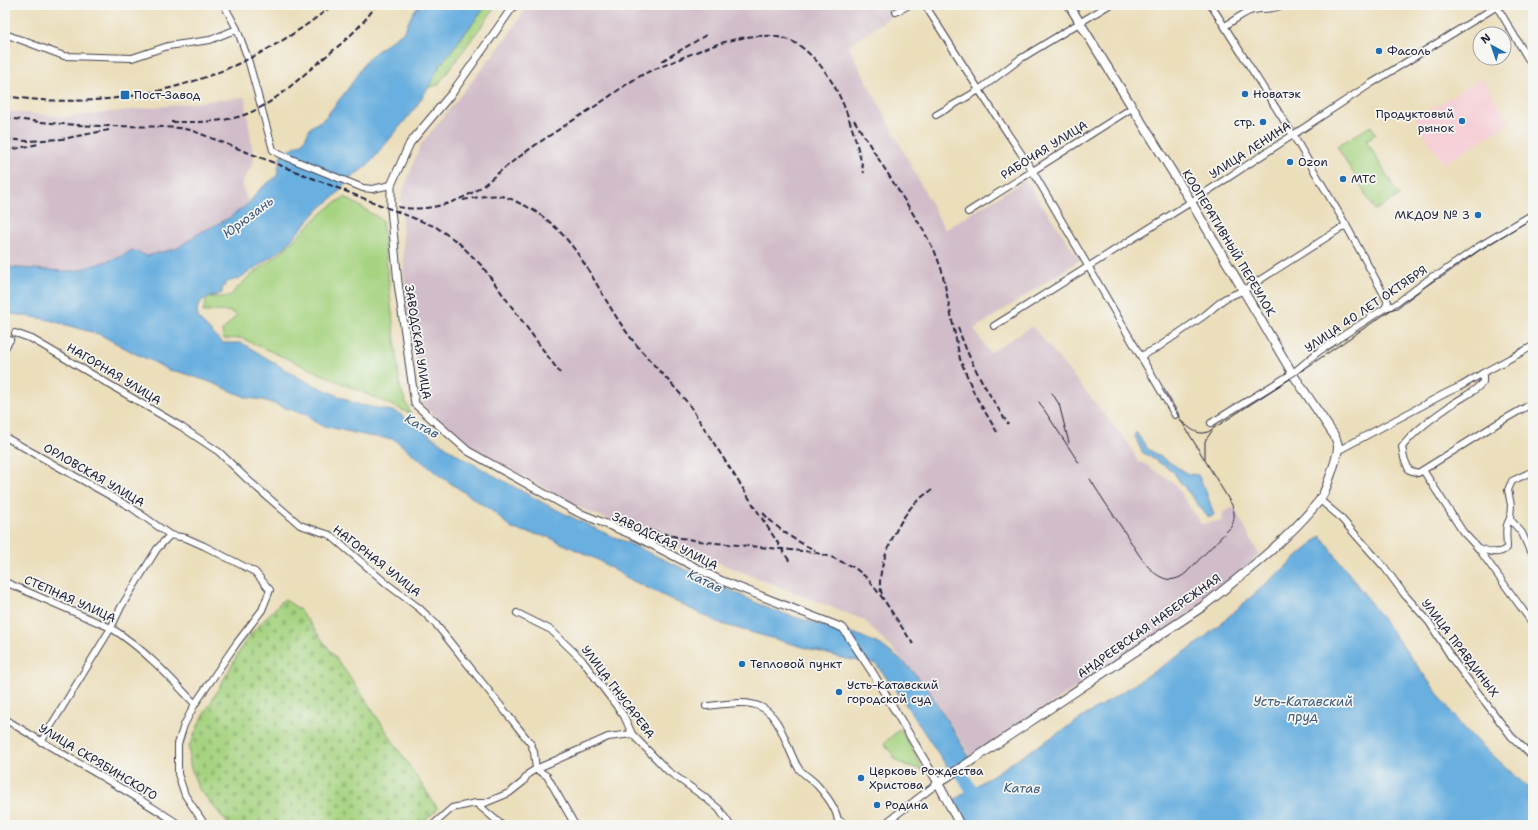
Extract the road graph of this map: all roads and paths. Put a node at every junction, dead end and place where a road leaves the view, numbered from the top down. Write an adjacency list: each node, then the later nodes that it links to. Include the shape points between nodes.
1 (224, 5): 13 (street)
2 (514, 5): 21 (street, ЗАВОДСКАЯ УЛИЦА, via 452,93 410,143)
3 (909, 5): 10 (street)
4 (926, 5): 16 (street)
5 (1069, 5): 11 (main road, КООПЕРАТИВНЫЙ ПЕРЕУЛОК)
6 (1109, 5): 11 (street)
7 (1211, 5): 12 (street)
8 (1282, 5): 12 (street, via 1277,8 1250,11)
9 (1497, 5): 15 (street); 19 (street, УЛИЦА ЛЕНИНА)
10 (896, 12)
11 (1080, 23): 16 (street, via 1020,60); 17 (main road, КООПЕРАТИВНЫЙ ПЕРЕУЛОК)
12 (1225, 26): 19 (street)
13 (237, 29): 14 (street, via 210,40 168,46 132,58 64,56); 21 (street, via 273,150 364,188)
14 (5, 34)
15 (1533, 67)
16 (979, 90): 18 (street); 20 (street)
17 (1132, 108): 20 (street, РАБОЧАЯ УЛИЦА); 22 (main road, КООПЕРАТИВНЫЙ ПЕРЕУЛОК)
18 (936, 115)
19 (1294, 135): 22 (street, УЛИЦА ЛЕНИНА); 25 (street)
20 (1032, 170): 23 (street, РАБОЧАЯ УЛИЦА); 26 (street)
21 (391, 185): 60 (street, ЗАВОДСКАЯ УЛИЦА, via 398,283 415,404 468,451 577,512 635,536 720,580 843,628)
22 (1191, 202): 26 (street, УЛИЦА ЛЕНИНА); 27 (main road, КООПЕРАТИВНЫЙ ПЕРЕУЛОК)
23 (968, 212)
24 (1533, 214): 28 (street, УЛИЦА 40 ЛЕТ ОКТЯБРЯ, via 1433,276 1394,305)
25 (1346, 225): 27 (street); 28 (street, via 1388,302)
26 (1088, 267): 29 (street, УЛИЦА ЛЕНИНА); 34 (street)
27 (1244, 290): 34 (street, via 1224,299 1158,348); 35 (main road, КООПЕРАТИВНЫЙ ПЕРЕУЛОК)
28 (1385, 308): 35 (street, УЛИЦА 40 ЛЕТ ОКТЯБРЯ, via 1318,352)
29 (994, 326)
30 (16, 333): 59 (street, НАГОРНАЯ УЛИЦА, via 32,339 110,384 219,452 300,526 330,535 427,615 531,744)
31 (10, 340): 33 (street)
32 (1533, 346): 36 (street)
33 (5, 348)
34 (1141, 356): 38 (street)
35 (1293, 373): 39 (street, УЛИЦА 40 ЛЕТ ОКТЯБРЯ); 41 (main road, КООПЕРАТИВНЫЙ ПЕРЕУЛОК, via 1334,435)
36 (1483, 373): 41 (street); 42 (street, via 1484,382 1477,390 1451,404 1410,437 1402,447 1409,470 1418,473)
37 (1533, 403): 42 (street)
38 (1175, 415)
39 (1210, 423)
40 (5, 437): 46 (street, ОРЛОВСКАЯ УЛИЦА, via 132,508)
41 (1338, 449): 44 (main road)
42 (1423, 470): 47 (street, via 1463,532)
43 (1533, 470): 45 (street, via 1512,481 1508,490)
44 (1320, 500): 58 (street, УЛИЦА ПРАВДИНЫХ, via 1339,516 1385,568 1429,622 1453,660 1511,736); 60 (main road, АНДРЕЕВСКАЯ НАБЕРЕЖНАЯ, via 1289,533 1202,607)
45 (1510, 520): 47 (street, via 1506,534 1508,548 1495,553); 48 (street, via 1522,533)
46 (170, 535): 52 (street, via 157,549); 53 (street, via 186,538 256,572 270,590 262,610)
47 (1478, 548): 51 (street)
48 (1533, 553)
49 (5, 582): 52 (street, СТЕПНАЯ УЛИЦА)
50 (518, 613): 56 (street, УЛИЦА ГНУСАРЕВА, via 552,630 582,660 624,716)
51 (1533, 624)
52 (111, 628): 53 (street, СТЕПНАЯ УЛИЦА, via 166,673); 57 (street)
53 (195, 704): 64 (street, via 184,724 178,744 178,774 185,795)
54 (706, 706): 62 (street, via 746,703 762,707 784,733 789,750 800,770 817,785 836,811)
55 (5, 719): 57 (street, УЛИЦА СКРЯБИНСКОГО)
56 (632, 734): 59 (street, via 608,737); 68 (street, УЛИЦА ГНУСАРЕВА, via 668,771 719,809)
57 (41, 742): 63 (street, УЛИЦА СКРЯБИНСКОГО)
58 (1533, 757)
59 (536, 769): 61 (street, via 509,793 485,803); 67 (street, via 547,776)
60 (938, 783): 70 (street); 71 (main road)
61 (476, 803): 65 (street, via 452,808); 66 (street)
62 (838, 823): 69 (street)
63 (180, 825)
64 (205, 825)
65 (433, 825)
66 (502, 825)
67 (575, 825)
68 (730, 825)
69 (848, 825)
70 (883, 825)
71 (960, 825)

